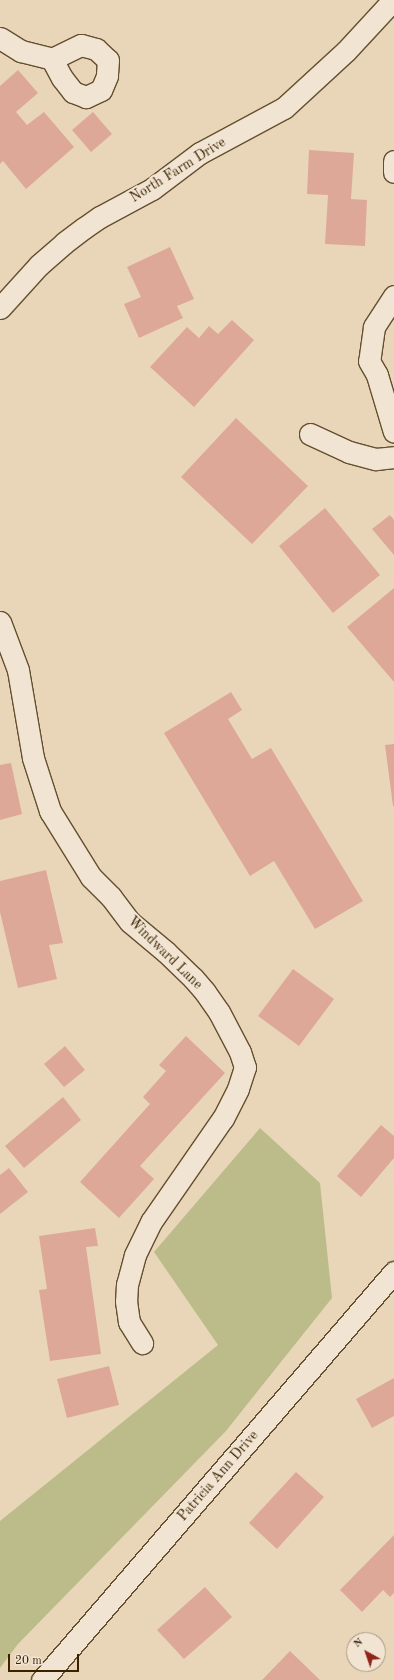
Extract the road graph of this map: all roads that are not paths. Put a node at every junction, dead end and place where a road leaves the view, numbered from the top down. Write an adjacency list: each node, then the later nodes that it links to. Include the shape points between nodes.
1 (393, 0): 7 (street, North Farm Drive, via 346,51 284,108 200,152 152,189 100,217 39,265)
2 (0, 38): 3 (street, via 21,51)
3 (52, 59)
4 (394, 161): 5 (street)
5 (394, 172)
6 (394, 296): 8 (street, via 374,327 369,361 377,375)
7 (0, 308)
8 (394, 432)
9 (310, 434): 10 (street, via 369,458)
10 (394, 457)
11 (0, 622): 13 (street, Windward Lane, via 18,670 32,758 50,811 91,877 111,897 130,922 166,952 205,992 223,1019 245,1067 238,1089 223,1118 150,1222 135,1255 127,1284 126,1300 129,1322)
12 (394, 1272): 14 (street, Patricia Ann Drive)
13 (142, 1343)
14 (42, 1680)

